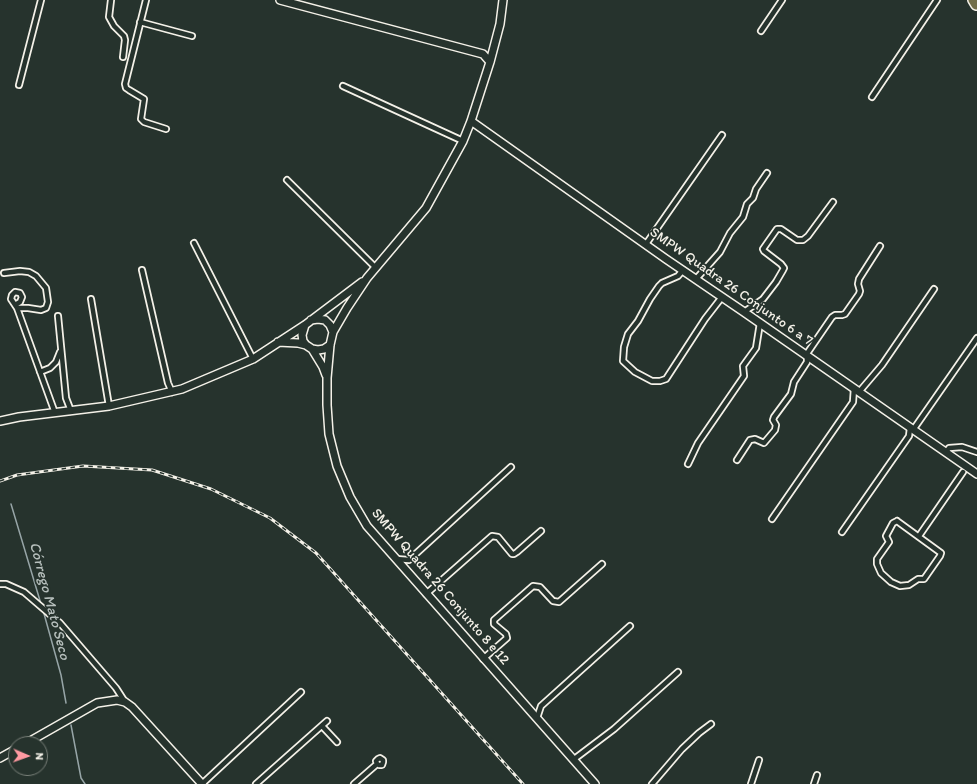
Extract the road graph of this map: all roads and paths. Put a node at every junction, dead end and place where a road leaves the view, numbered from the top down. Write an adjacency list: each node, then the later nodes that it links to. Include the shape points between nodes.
1 (42, 0): 15 (street)
2 (111, 0): 13 (street, via 109,16 125,40)
3 (146, 0): 8 (street)
4 (280, 0): 12 (street)
5 (504, 0): 11 (street)
6 (782, 0): 9 (street)
7 (937, 0): 17 (street)
8 (140, 22): 10 (street); 19 (street, via 125,84 126,88 144,99 141,119)
9 (761, 31)
10 (192, 36)
11 (494, 49): 12 (street); 14 (street)
12 (483, 54): 14 (street)
13 (123, 57)
14 (490, 62): 18 (street)
15 (19, 85)
16 (342, 86): 21 (street)
17 (872, 97)
18 (471, 122): 21 (street); 26 (street, SMPW Quadra 26 Conjunto 6 a 7)
19 (166, 129)
20 (722, 135): 26 (street)
21 (463, 141): 28 (street, via 426,208)
22 (767, 173): 33 (street, via 720,252)
23 (287, 180): 28 (street)
24 (833, 202): 37 (street, via 803,240 797,240 781,229 776,229 763,249 784,268 763,299)
25 (194, 243): 48 (street)
26 (646, 244): 30 (street, SMPW Quadra 26 Conjunto 6 a 7)
27 (880, 246): 47 (street, via 859,279 859,294 845,314 832,317)
28 (376, 268): 32 (street)
29 (142, 270): 52 (street)
30 (683, 270): 33 (street, SMPW Quadra 26 Conjunto 6 a 7); 35 (street, via 678,276 659,286 628,334 623,361 635,372 652,381 666,378)
31 (4, 273): 49 (street, via 29,272 46,288 46,308 41,310 16,307)
32 (367, 278): 39 (street); 41 (street)
33 (696, 279): 35 (street, SMPW Quadra 26 Conjunto 6 a 7)
34 (934, 289): 51 (street, via 882,365)
35 (722, 297): 37 (street, SMPW Quadra 26 Conjunto 6 a 7)
36 (91, 299): 53 (street)
37 (744, 312): 40 (street, SMPW Quadra 26 Conjunto 6 a 7)
38 (58, 316): 46 (street)
39 (308, 322): 41 (street, via 325,320); 43 (street); 45 (street, via 302,335)
40 (760, 323): 47 (street, SMPW Quadra 26 Conjunto 6 a 7); 61 (street, via 756,348 743,366 744,376 698,444)
41 (333, 332): 44 (street)
42 (977, 338): 57 (street)
43 (278, 342): 45 (street, via 298,342); 48 (street)
44 (330, 345): 45 (street, via 318,350); 50 (street, SMPW Quadra 26 Conjunto 8 e 12)
45 (309, 347): 50 (street, SMPW Quadra 26 Conjunto 8 e 12, via 323,367)
46 (61, 350): 49 (street, via 56,362); 54 (street, via 66,398)
47 (808, 358): 51 (street, SMPW Quadra 26 Conjunto 6 a 7); 60 (street, via 794,382 791,394 774,416 775,430 764,443 755,439 750,440)
48 (253, 359): 52 (street)
49 (40, 372): 55 (street)
50 (327, 378): 70 (street, SMPW Quadra 26 Conjunto 8 e 12, via 329,434 337,466 350,497 367,526)
51 (856, 390): 57 (street, SMPW Quadra 26 Conjunto 6 a 7); 66 (street, via 853,402)
52 (172, 392): 53 (street)
53 (109, 406): 54 (street)
54 (71, 411): 55 (street)
55 (55, 413): 56 (street)
56 (0, 421)
57 (913, 430): 58 (street, SMPW Quadra 26 Conjunto 6 a 7); 68 (street)
58 (946, 452): 59 (street, via 949,448 962,447); 62 (street, SMPW Quadra 26 Conjunto 6 a 7)
59 (977, 452)
60 (738, 460)
61 (688, 464)
62 (962, 464): 64 (street, SMPW Quadra 26 Conjunto 6 a 7); 65 (street)
63 (511, 467): 71 (street)
64 (974, 471): 65 (street)
65 (963, 472): 69 (street)
66 (772, 519)
67 (541, 531): 75 (street, via 514,554 498,537 492,536)
68 (842, 532)
69 (920, 536): 69 (street, via 939,550 940,556 924,579 918,579 909,585 895,585 881,573 877,564 877,559 889,542 886,536 897,521)
70 (395, 559): 71 (street); 73 (street, SMPW Quadra 26 Conjunto 8 e 12)
71 (408, 560): 73 (street)
72 (602, 564): 77 (street, via 559,602 553,601 537,585 533,586 494,620 494,624 507,638)
73 (408, 574): 75 (street, SMPW Quadra 26 Conjunto 8 e 12)
74 (0, 584): 80 (street, via 24,592 60,623)
75 (426, 594): 77 (street, SMPW Quadra 26 Conjunto 8 e 12)
76 (630, 626): 82 (street)
77 (483, 659): 81 (street, SMPW Quadra 26 Conjunto 8 e 12)
78 (678, 672): 89 (street, via 614,729)
79 (301, 692): 93 (street)
80 (125, 702): 87 (street, via 117,700 98,703); 93 (street)
81 (526, 706): 82 (street); 83 (street, SMPW Quadra 26 Conjunto 8 e 12)
82 (541, 706): 83 (street)
83 (536, 719): 89 (street, SMPW Quadra 26 Conjunto 8 e 12)
84 (327, 721): 86 (street)
85 (711, 724): 97 (street, via 682,749)
86 (322, 726): 88 (street); 94 (street)
87 (39, 736)
88 (337, 742)
89 (573, 760): 96 (street, SMPW Quadra 26 Conjunto 8 e 12)
90 (759, 760): 98 (street)
91 (377, 764): 95 (street)
92 (817, 775): 99 (street)
93 (202, 784)
94 (256, 784)
95 (354, 784)
96 (595, 784)
97 (652, 784)
98 (752, 784)
99 (814, 784)

